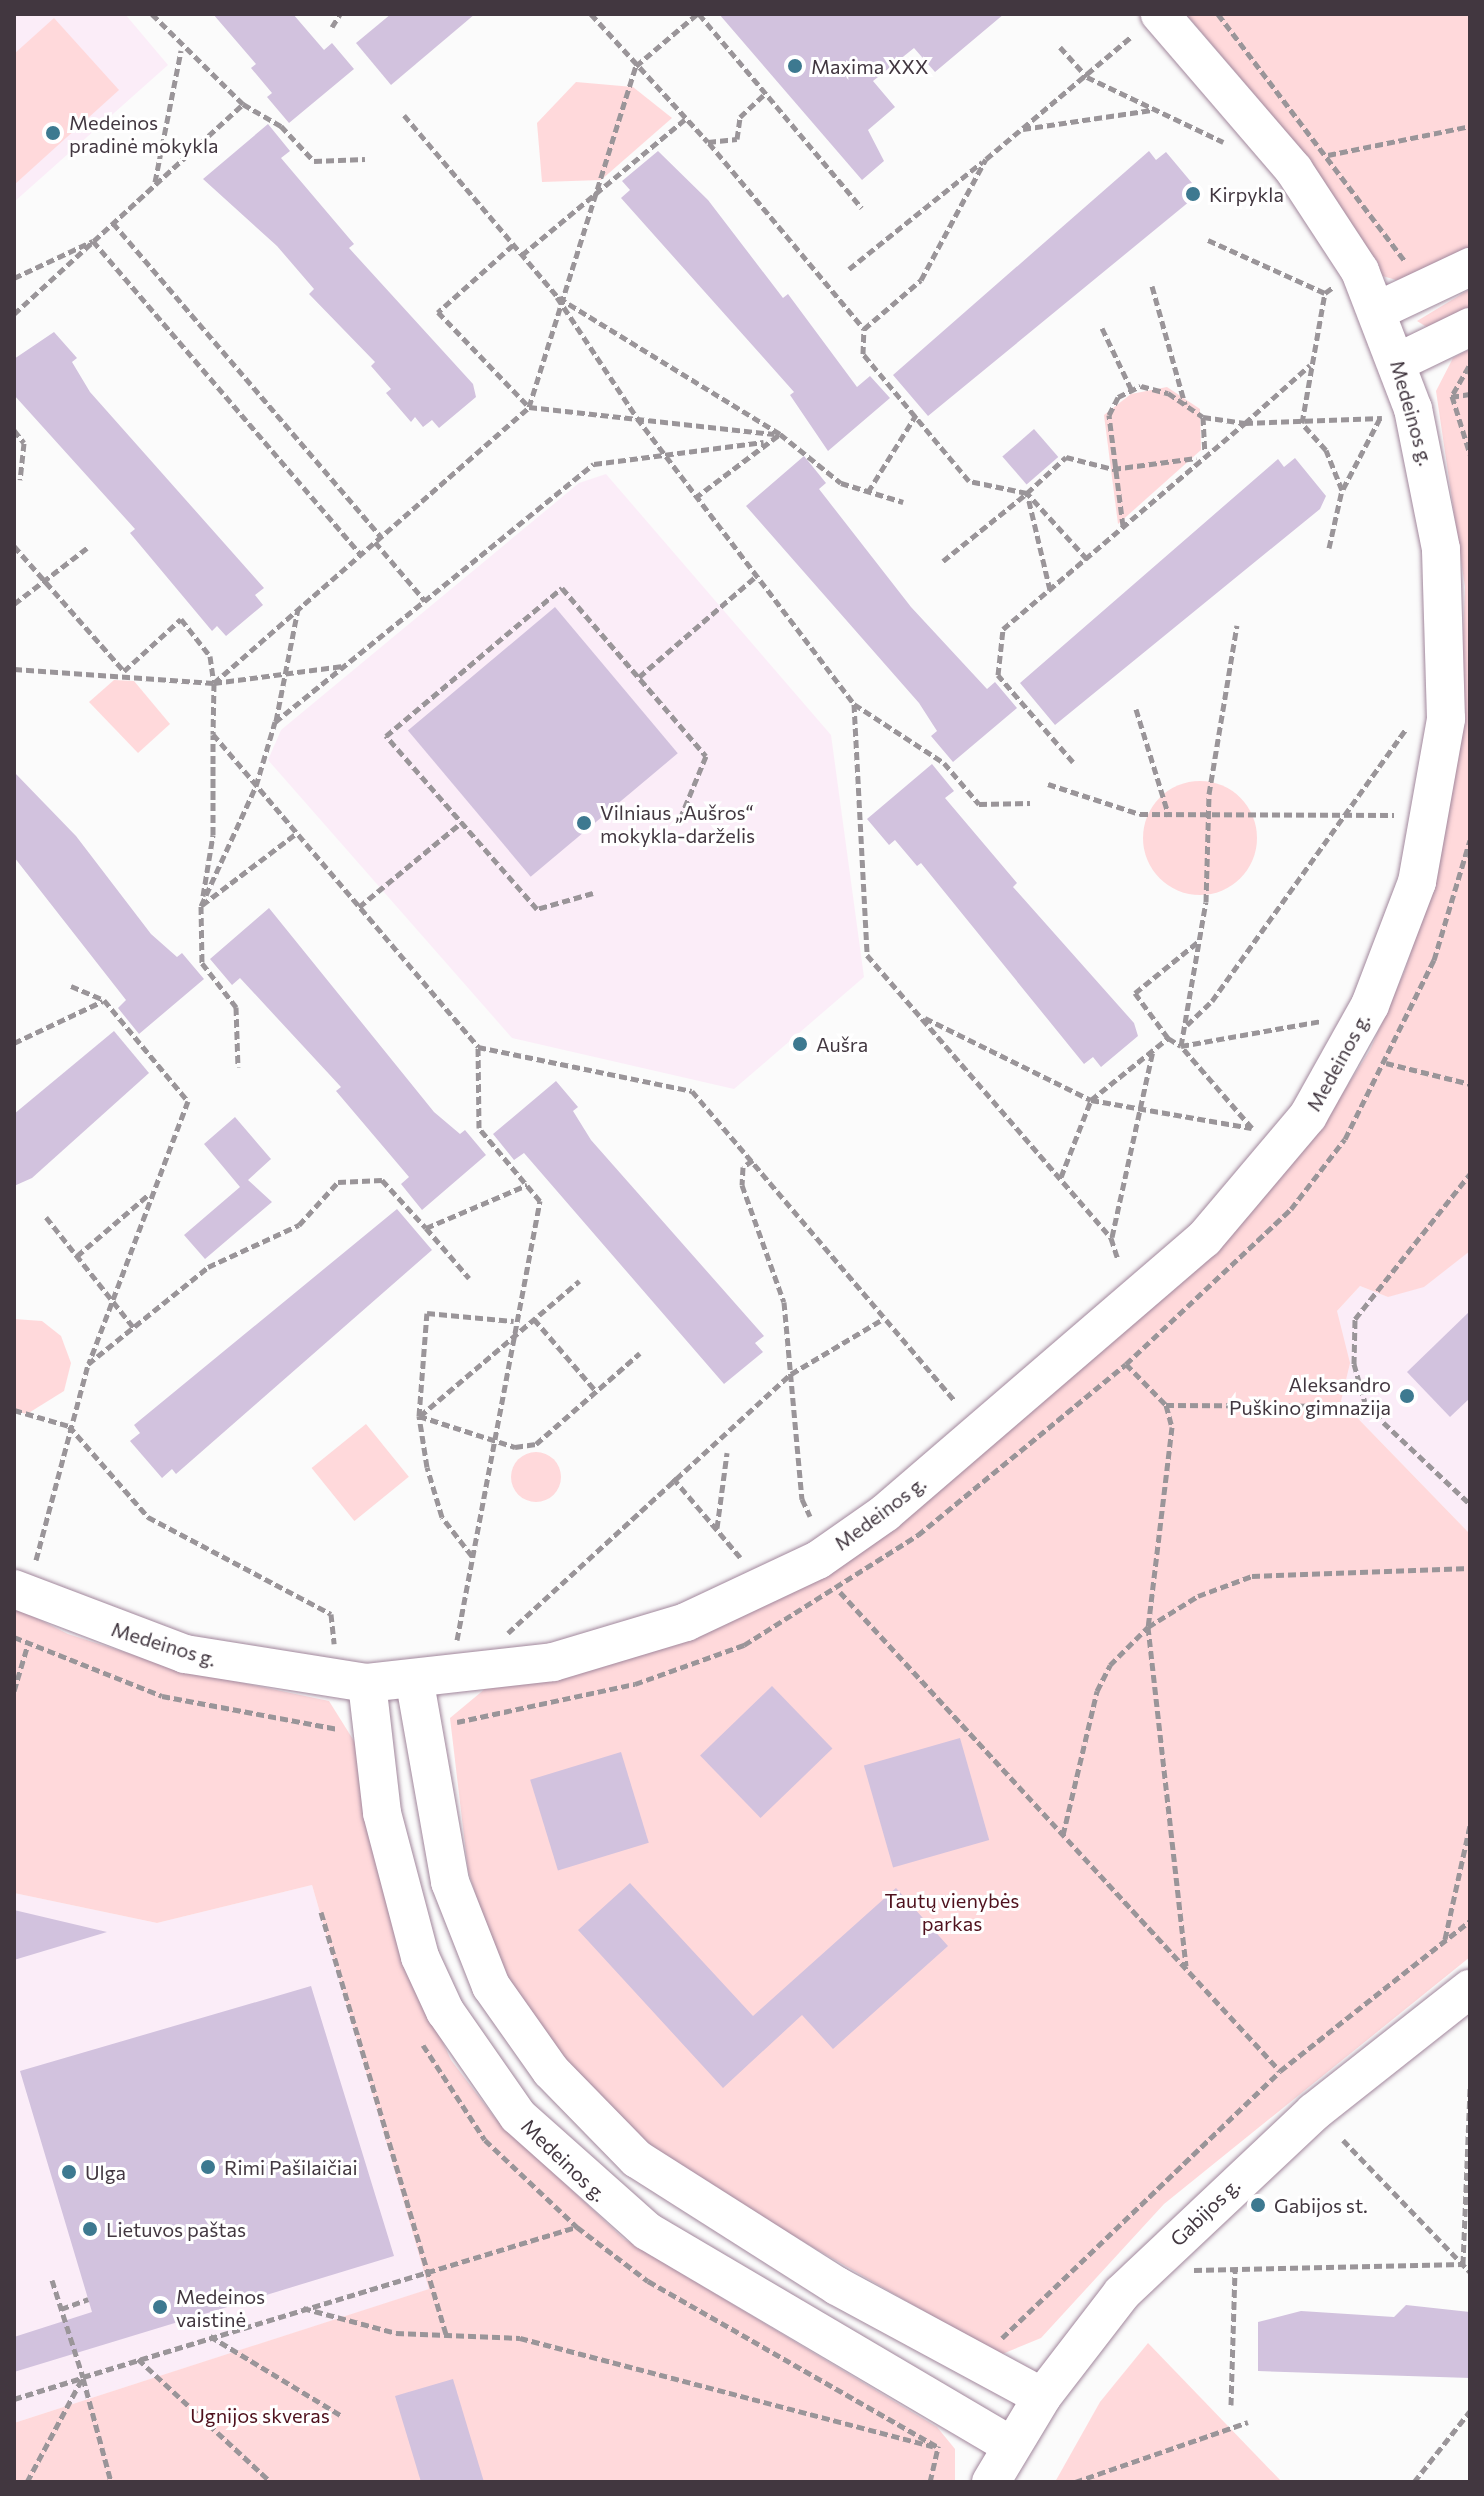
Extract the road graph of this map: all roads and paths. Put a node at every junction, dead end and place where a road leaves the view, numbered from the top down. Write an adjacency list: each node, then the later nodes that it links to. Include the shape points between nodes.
1 (152, 14): 9 (path)
2 (340, 14): 6 (path)
3 (591, 14): 10 (path)
4 (698, 14): 10 (path); 12 (path)
5 (1160, 14): 23 (street, Medeinos g.)
6 (332, 27)
7 (1131, 37): 11 (path)
8 (1060, 47): 11 (path)
9 (181, 50): 13 (path); 24 (path)
10 (636, 66): 16 (path); 25 (path)
11 (1087, 77): 14 (path); 18 (path)
12 (766, 93): 19 (path, via 740,117 737,139); 26 (path)
13 (243, 104): 21 (path, via 281,126 314,161); 24 (path)
14 (1154, 109): 18 (path); 20 (path)
15 (404, 115): 30 (path)
16 (685, 119): 19 (path); 25 (path)
17 (1470, 126): 23 (path, via 1412,133)
18 (1022, 129): 22 (path)
19 (708, 142): 43 (path)
20 (1228, 144)
21 (365, 159)
22 (986, 159): 33 (path); 43 (path, via 921,280)
23 (1294, 170): 39 (street, Medeinos g.)
24 (155, 185): 27 (path)
25 (592, 195): 31 (path); 38 (path)
26 (862, 208)
27 (113, 223): 29 (path); 75 (path)
28 (1208, 240): 37 (path)
29 (93, 241): 34 (path); 40 (path); 80 (path)
30 (513, 245): 31 (path); 52 (path, via 438,312)
31 (522, 255): 38 (path)
32 (1470, 267): 39 (street)
33 (849, 269)
34 (14, 278)
35 (1340, 282): 37 (path)
36 (1152, 286): 51 (path)
37 (1325, 293): 46 (path)
38 (557, 297): 52 (path); 56 (path); 61 (path)
39 (1379, 310): 44 (street, Medeinos g.)
40 (14, 314)
41 (1470, 327): 44 (street)
42 (1102, 328): 47 (path)
43 (864, 329): 54 (path, via 863,354)
44 (1398, 362): 179 (street, Medeinos g., via 1441,549 1447,662 1440,771 1396,944 1341,1063 1300,1127 1204,1239 984,1433 818,1560 622,1644)
45 (1470, 363): 49 (path)
46 (1310, 365): 58 (path); 59 (path)
47 (1132, 391): 51 (path, via 1168,393); 67 (path, via 1118,397 1109,415)
48 (1470, 394): 49 (path)
49 (1452, 396): 50 (path); 64 (path)
50 (1443, 399)
51 (1185, 405): 55 (path)
52 (529, 407): 56 (path); 75 (path)
53 (1394, 413): 57 (path)
54 (916, 415): 70 (path); 71 (path, via 969,481)
55 (1203, 417): 58 (path); 63 (path)
56 (637, 418): 61 (path); 66 (path)
57 (1380, 419): 59 (path); 69 (path)
58 (1245, 423): 59 (path); 63 (path)
59 (1302, 423): 69 (path, via 1326,450)
60 (14, 430): 68 (path, via 24,443)
61 (780, 434): 62 (path); 70 (path, via 841,483)
62 (764, 442): 66 (path); 72 (path)
63 (1205, 451): 65 (path)
64 (1470, 454)
65 (1197, 458): 67 (path); 74 (path)
66 (667, 459): 72 (path); 86 (path, via 594,464)
67 (1113, 469): 71 (path, via 1066,457); 74 (path)
68 (20, 480)
69 (1342, 490): 79 (path)
70 (868, 492): 73 (path)
71 (1027, 493): 81 (path); 82 (path); 85 (path)
72 (695, 498): 83 (path)
73 (903, 502)
74 (1123, 527): 81 (path)
75 (381, 537): 76 (path)
76 (375, 542): 80 (path); 86 (path)
77 (14, 546): 84 (path)
78 (87, 548): 84 (path)
79 (1329, 548)
80 (361, 555): 88 (path)
81 (1087, 559): 85 (path)
82 (943, 561)
83 (754, 578): 93 (path); 96 (path)
84 (44, 580): 87 (path); 92 (path)
85 (1050, 590): 101 (path, via 1003,629 998,675)
86 (425, 601): 90 (path)
87 (14, 604)
88 (298, 609): 94 (path); 95 (path)
89 (1237, 625): 109 (path)
90 (344, 666): 94 (path); 98 (path)
91 (14, 669): 92 (path)
92 (124, 671): 95 (path); 95 (path, via 181,619 210,656)
93 (639, 677): 105 (path, via 706,756); 110 (path, via 562,588 386,736)
94 (285, 678): 95 (path); 98 (path)
95 (214, 683): 100 (path)
96 (854, 704): 104 (path, via 944,763 979,804); 118 (path, via 867,955)
97 (1136, 709): 107 (path)
98 (275, 722): 103 (path)
99 (1407, 728): 108 (path)
100 (213, 734): 103 (path); 113 (path, via 213,835)
101 (1073, 762)
102 (1048, 784): 107 (path)
103 (256, 786): 111 (path); 113 (path)
104 (1030, 803)
105 (682, 814)
106 (1394, 815): 108 (path)
107 (1169, 816): 109 (path)
108 (1347, 816): 109 (path); 120 (path)
109 (1208, 819): 115 (path)
110 (461, 823): 112 (path, via 537,909); 114 (path)
111 (297, 833): 113 (path); 114 (path)
112 (593, 893)
113 (201, 906): 129 (path, via 202,963 236,1007)
114 (359, 907): 126 (path)
115 (1200, 940): 120 (path); 123 (path, via 1135,993)
116 (71, 986): 117 (path)
117 (104, 1000): 121 (path); 137 (path, via 188,1101)
118 (921, 1016): 131 (path); 135 (path)
119 (1321, 1021): 125 (path)
120 (1187, 1025): 125 (path)
121 (28, 1033): 122 (path); 124 (path)
122 (14, 1035)
123 (1168, 1038): 125 (path); 127 (path)
124 (14, 1043)
125 (1181, 1046): 132 (path, via 1252,1128)
126 (478, 1047): 133 (path, via 692,1091); 136 (path, via 479,1128)
127 (1153, 1050): 131 (path); 132 (path)
128 (1386, 1063): 130 (path)
129 (238, 1067)
130 (1470, 1084)
131 (1091, 1100): 132 (path); 135 (path)
132 (1145, 1107): 140 (path)
133 (753, 1160): 147 (path); 154 (path, via 743,1167 742,1185 784,1302)
134 (1470, 1174): 158 (path, via 1355,1319 1354,1364)
135 (1061, 1177): 140 (path)
136 (527, 1185): 139 (path); 148 (path, via 540,1201)
137 (150, 1194): 141 (path); 145 (path)
138 (46, 1217): 141 (path)
139 (426, 1228): 143 (path); 149 (path, via 382,1180 338,1182 299,1225 208,1267)
140 (1111, 1238): 142 (path)
141 (77, 1256): 145 (path)
142 (1118, 1259)
143 (469, 1278)
144 (579, 1281): 146 (path)
145 (114, 1301): 149 (path); 152 (path)
146 (534, 1319): 150 (path); 155 (path)
147 (883, 1319): 154 (path); 156 (path)
148 (514, 1321): 150 (path); 160 (path, via 427,1313)
149 (134, 1328): 152 (path)
150 (509, 1339): 160 (path); 162 (path)
151 (640, 1353): 155 (path)
152 (88, 1364): 161 (path)
153 (1126, 1364): 157 (path)
154 (791, 1374): 164 (path); 166 (path, via 802,1499)
155 (596, 1391): 162 (path, via 536,1444)
156 (955, 1401)
157 (1166, 1405): 158 (path); 173 (path, via 1172,1427)
158 (1366, 1406): 165 (path)
159 (14, 1410): 161 (path)
160 (419, 1416): 162 (path); 168 (path, via 442,1517)
161 (69, 1426): 171 (path); 177 (path, via 148,1517 331,1614)
162 (493, 1441): 168 (path)
163 (727, 1453): 167 (path)
164 (673, 1478): 167 (path); 174 (path)
165 (1470, 1504)
166 (810, 1516)
167 (716, 1529): 169 (path)
168 (472, 1556): 175 (path)
169 (740, 1557)
170 (1470, 1568): 173 (path, via 1252,1576 1198,1596)
171 (25, 1574): 178 (street, Medeinos g., via 185,1654)
172 (840, 1592): 182 (path)
173 (1148, 1627): 182 (path, via 1110,1665 1097,1691); 186 (path)
174 (507, 1633)
175 (457, 1641)
176 (28, 1644): 180 (path)
177 (334, 1644)
178 (367, 1683): 179 (street, Medeinos g.); 210 (street, Medeinos g., via 382,1813 420,1957 445,2011 518,2116 647,2231)
179 (415, 1683): 204 (street, via 450,1882 491,1986 551,2071 637,2159)
180 (14, 1691)
181 (1470, 1825): 185 (path)
182 (1063, 1835): 186 (path)
183 (321, 1912): 196 (path)
184 (1470, 1921): 185 (path)
185 (1445, 1940): 188 (path)
186 (1186, 1969): 188 (path)
187 (1470, 1989): 206 (street, Gabijos g., via 1206,2209 1122,2293)
188 (1280, 2071): 204 (path, via 1149,2189)
189 (1470, 2086): 192 (path)
190 (1343, 2140): 192 (path)
191 (577, 2227): 196 (path)
192 (1463, 2264): 194 (path); 195 (path)
193 (1194, 2270): 194 (path)
194 (1235, 2270): 208 (path)
195 (1470, 2272)
196 (423, 2273): 199 (path); 201 (path)
197 (52, 2280): 200 (path)
198 (88, 2299): 200 (path)
199 (303, 2308): 201 (path, via 396,2333); 202 (path)
200 (61, 2309): 205 (path)
201 (446, 2335): 214 (path, via 520,2338)
202 (209, 2336): 203 (path); 211 (path)
203 (137, 2358): 205 (path); 217 (path)
204 (981, 2368): 206 (street)
205 (83, 2377): 207 (path); 215 (path); 216 (path)
206 (1042, 2397): 213 (street, Gabijos g.)
207 (14, 2399)
208 (1231, 2405)
209 (1470, 2411): 221 (path)
210 (953, 2413): 213 (street, Medeinos g.); 214 (path)
211 (342, 2416)
212 (1248, 2422): 220 (path)
213 (1011, 2445): 219 (street, Gabijos g.)
214 (938, 2447): 218 (path)
215 (27, 2482)
216 (111, 2482)
217 (271, 2482)
218 (930, 2482)
219 (991, 2482)
220 (1075, 2482)
221 (1414, 2482)

